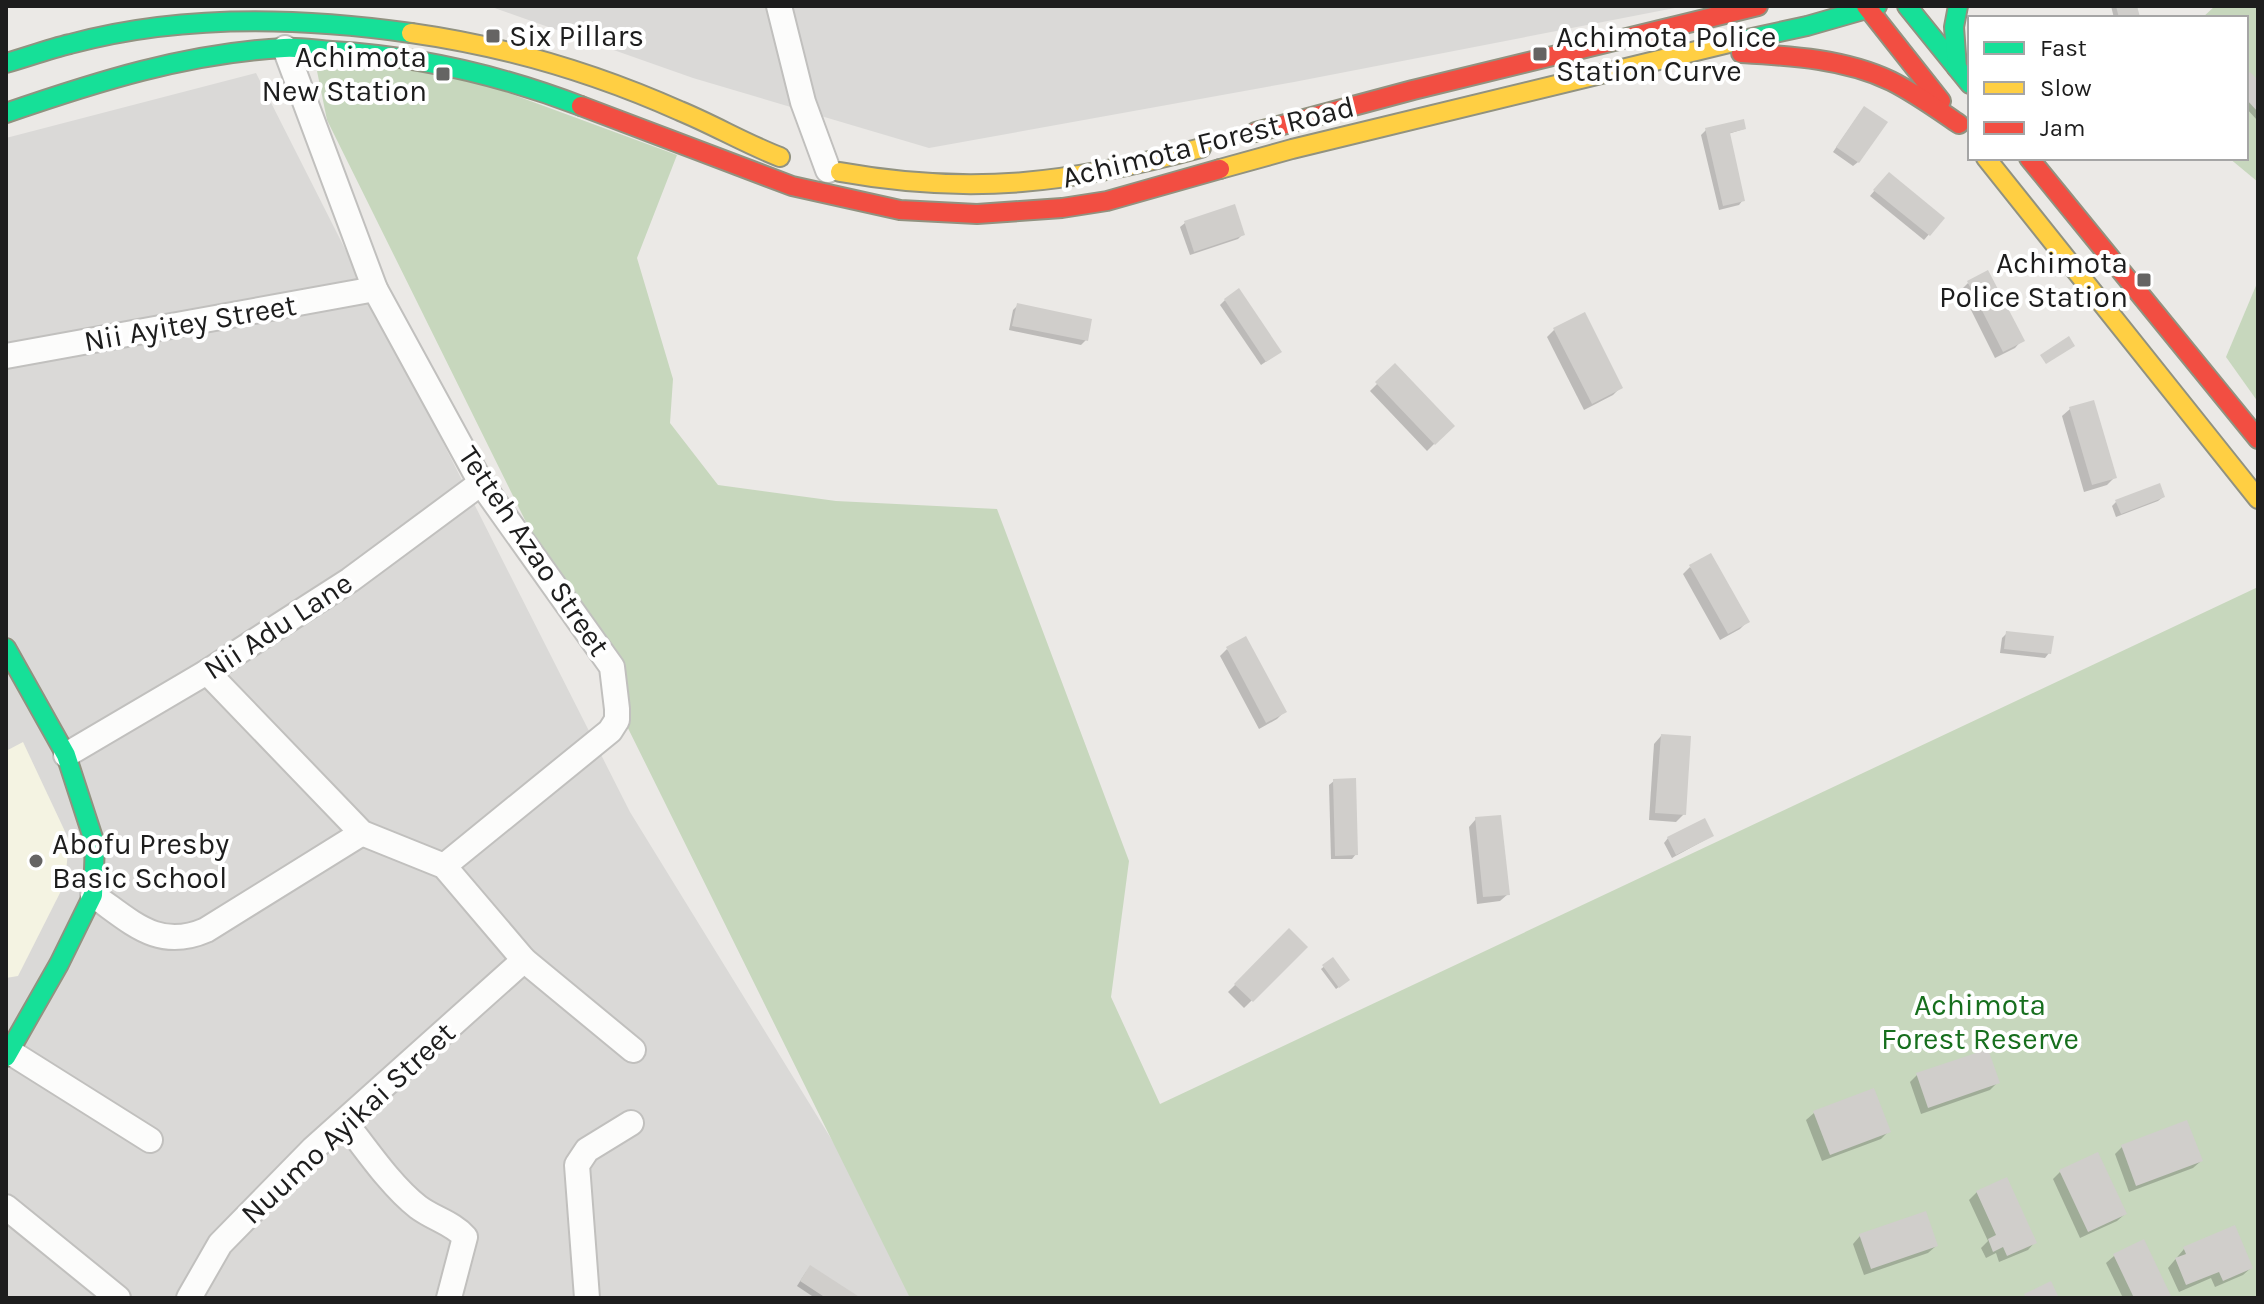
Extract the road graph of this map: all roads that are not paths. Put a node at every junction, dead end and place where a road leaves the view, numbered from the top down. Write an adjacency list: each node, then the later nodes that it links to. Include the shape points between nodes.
1 (779, 6): 16 (street)
2 (1758, 6): 16 (main road, Achimota Forest Road, via 1060,181 1004,186 909,183)
3 (1907, 6): 10 (main road)
4 (1958, 6): 10 (main road)
5 (1870, 7): 8 (main road, Achimota Forest Road); 13 (main road, Achimota Forest Road)
6 (377, 16): 9 (main road, Achimota Forest Road, via 154,22 66,41); 16 (main road, Achimota Forest Road, via 566,68)
7 (285, 48): 8 (main road, Achimota Forest Road, via 372,53 475,71 521,83 792,186 900,210 965,214 1107,201 1292,149); 12 (main road, Achimota Forest Road, via 164,64); 17 (street, Tetteh Azao Street)
8 (1695, 50): 13 (main road, via 1786,55 1856,68 1890,80)
9 (6, 63)
10 (1957, 68): 11 (main road)
11 (1968, 82)
12 (6, 113)
13 (1964, 131)
14 (1988, 160): 21 (main road)
15 (2031, 160): 19 (main road)
16 (813, 167)
17 (375, 289): 18 (street, Nii Ayitey Street); 22 (street, Tetteh Azao Street)
18 (6, 356)
19 (2258, 439)
20 (2258, 449): 21 (street)
21 (2235, 473): 23 (main road)
22 (481, 483): 25 (street, Nii Adu Lane, via 350,580); 28 (street, Tetteh Azao Street, via 608,658 617,720)
23 (2258, 499)
24 (6, 648): 26 (main road)
25 (207, 672): 26 (street, Nii Adu Lane); 27 (street)
26 (66, 755): 29 (main road, via 95,844)
27 (362, 833): 28 (street); 29 (street, via 187,939 149,934)
28 (444, 866): 30 (street)
29 (93, 895): 32 (main road)
30 (524, 960): 31 (street); 33 (street, Nuumo Ayikai Street)
31 (633, 1050)
32 (8, 1054): 35 (street)
33 (345, 1122): 38 (street, Nuumo Ayikai Street, via 220,1244); 39 (street, via 416,1206 465,1237)
34 (631, 1123): 40 (street, via 587,1150 577,1165)
35 (150, 1140)
36 (6, 1207): 37 (street)
37 (118, 1298)
38 (189, 1298)
39 (449, 1298)
40 (587, 1298)

